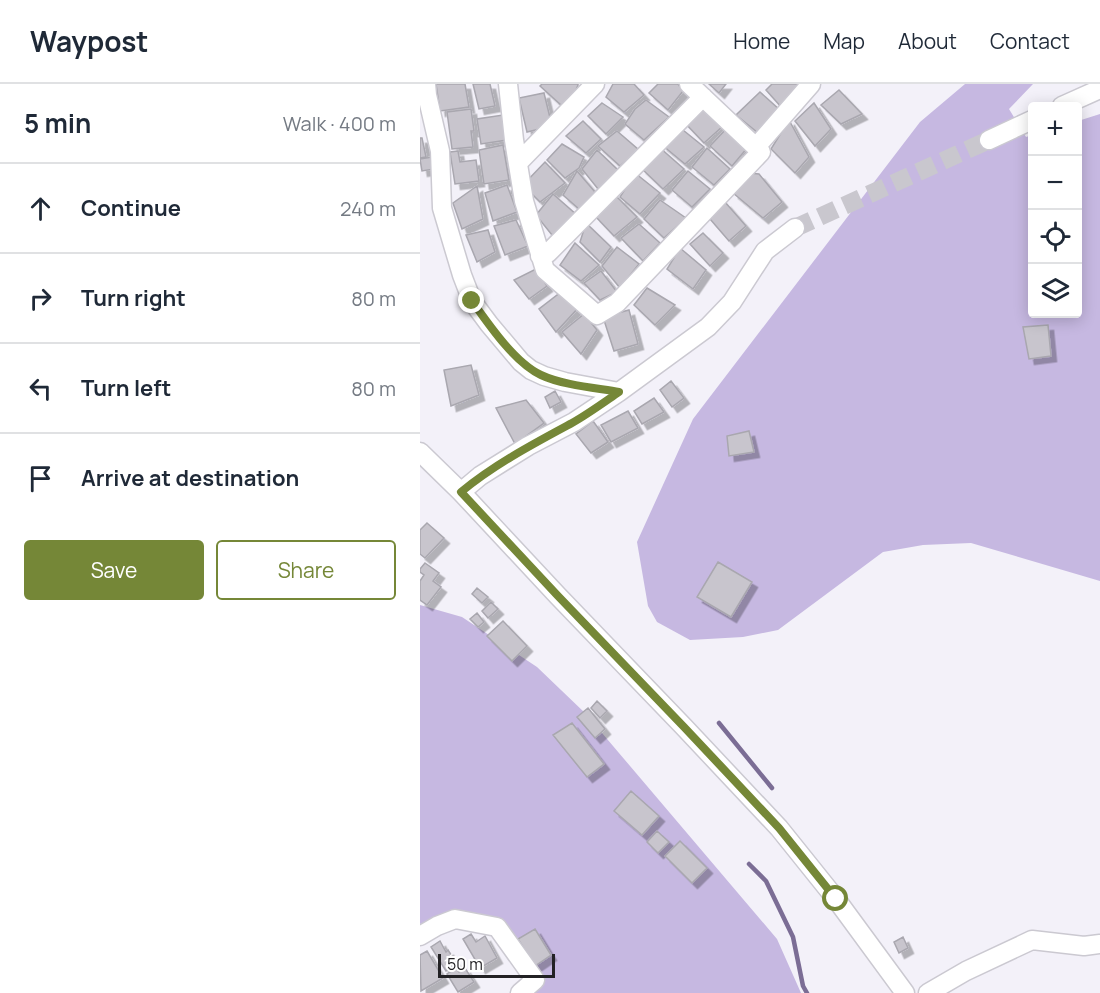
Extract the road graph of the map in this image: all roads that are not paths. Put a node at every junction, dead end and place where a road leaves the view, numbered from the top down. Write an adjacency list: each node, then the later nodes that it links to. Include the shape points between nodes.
1 (508, 84): 12 (street)
2 (595, 84): 12 (street)
3 (689, 84): 7 (street)
4 (811, 84): 11 (street)
5 (1100, 89): 8 (street)
6 (424, 92): 15 (street, via 440,151 442,208 472,301 531,370 565,382)
7 (703, 97): 11 (street); 14 (street, via 548,254)
8 (1071, 102)
9 (1028, 122): 10 (street)
10 (989, 140)
11 (756, 147): 14 (street, via 761,152 617,303 597,315 545,270)
12 (518, 163): 14 (street)
13 (795, 228): 15 (street, via 765,251 732,302 708,327)
14 (540, 256)
15 (619, 392): 17 (street, via 480,476)
16 (420, 452): 17 (street)
17 (461, 492): 21 (street, via 779,828)
18 (420, 936): 20 (street, via 455,920 497,927 535,980)
19 (1100, 944): 22 (street, via 1032,940)
20 (520, 993)
21 (905, 993)
22 (928, 993)

